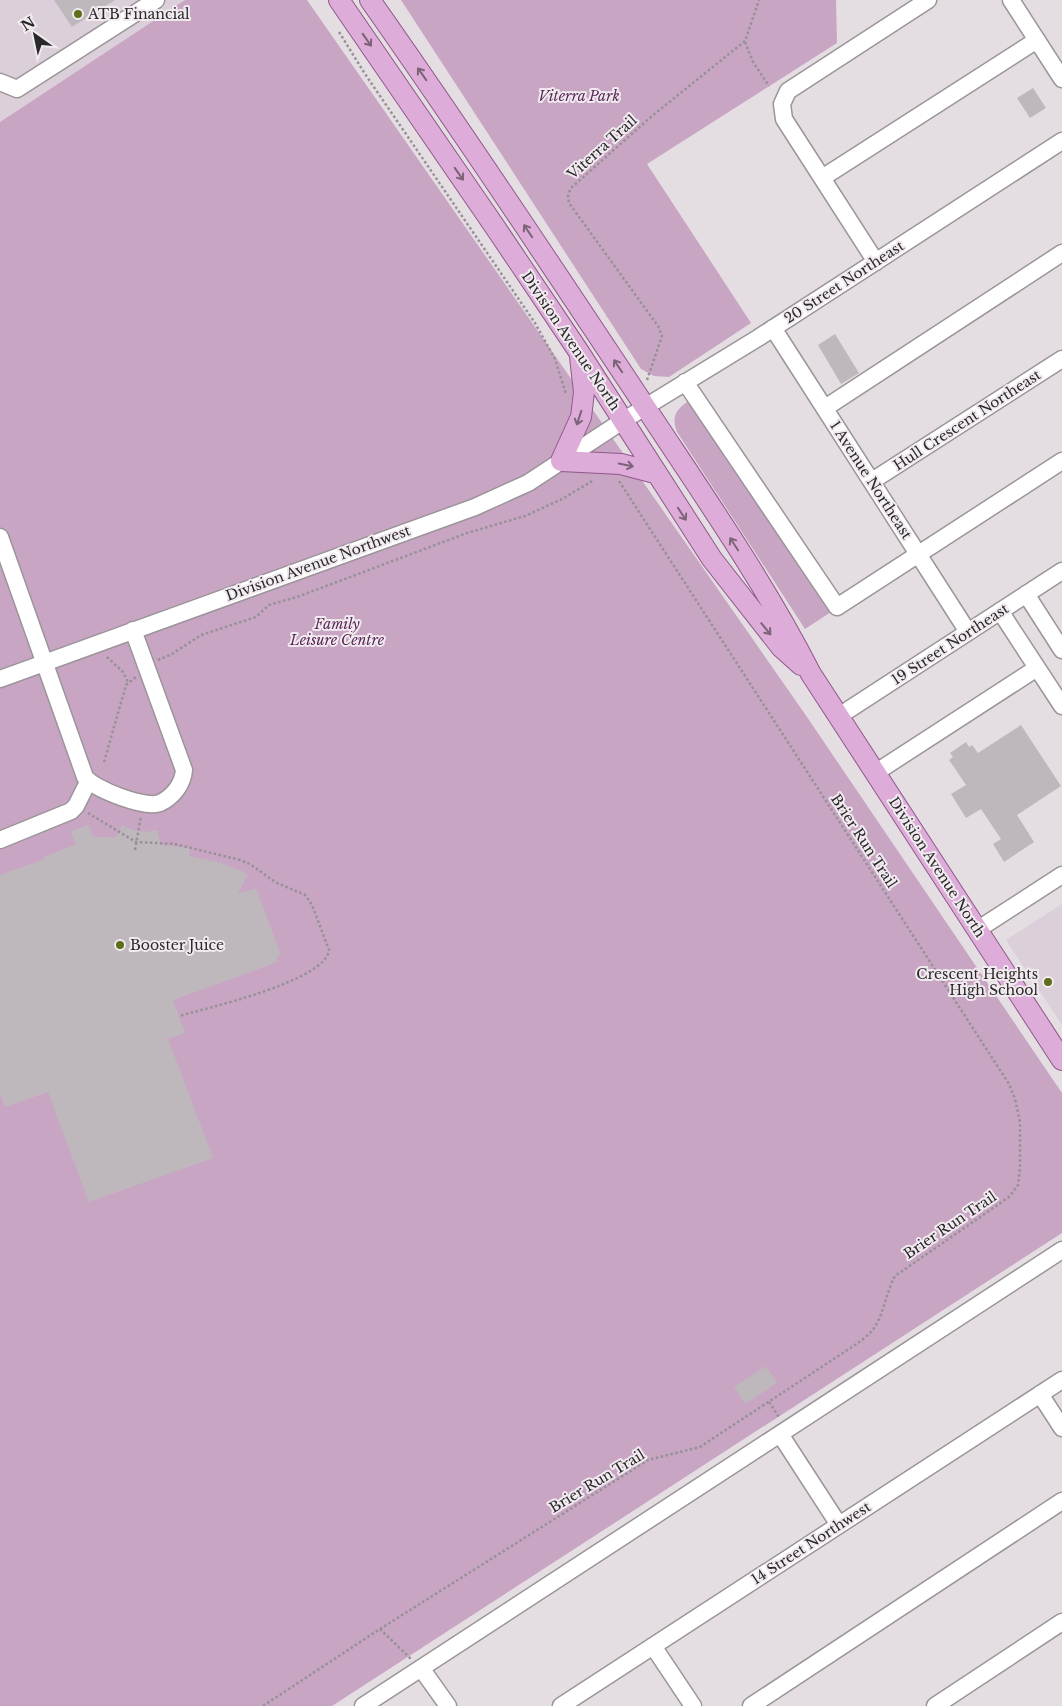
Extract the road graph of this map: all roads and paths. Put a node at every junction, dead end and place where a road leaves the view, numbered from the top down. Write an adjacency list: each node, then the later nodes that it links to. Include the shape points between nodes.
1 (156, 0): 11 (street, via 17,89)
2 (339, 0): 18 (main road, Division Avenue North, one-way to 18)
3 (370, 0): 23 (main road, Division Avenue North, one-way to 3)
4 (759, 0): 9 (path)
5 (928, 0): 14 (street, via 788,91 784,97 784,118)
6 (1011, 0): 8 (street)
7 (339, 31): 22 (path, via 535,323 555,359)
8 (1037, 40): 10 (street); 14 (street)
9 (745, 41): 12 (path, via 753,62); 20 (path, Viterra Trail, via 645,122 571,188 568,195 569,203 658,326 662,336)
10 (1062, 78)
11 (0, 82)
12 (769, 86)
13 (1062, 141): 16 (street, 20 Street Northeast)
14 (822, 178): 16 (street)
15 (1062, 253): 24 (street)
16 (876, 262): 17 (street, 20 Street Northeast)
17 (773, 328): 21 (street, 20 Street Northeast); 24 (street, 1 Avenue Northeast)
18 (579, 352): 25 (main road, Division Avenue North); 26 (main road, one-way to 26, via 584,392 581,417)
19 (1062, 359): 31 (street, Hull Crescent Northeast)
20 (647, 381)
21 (685, 382): 23 (street, 20 Street Northeast); 33 (street, via 838,607)
22 (567, 397)
23 (645, 407): 25 (street, 20 Street Northeast); 44 (main road, Division Avenue North, one-way to 23, via 761,585)
24 (825, 408): 31 (street, 1 Avenue Northeast)
25 (624, 420): 26 (street, Division Avenue Northwest); 28 (main road, Division Avenue North)
26 (561, 461): 28 (main road, one-way to 28, via 621,464); 37 (street, Division Avenue Northwest, via 528,483 475,507)
27 (1062, 461): 33 (street)
28 (656, 473): 44 (main road, Division Avenue North, one-way to 44, via 736,591 781,647)
29 (619, 476): 65 (path, Brier Run Trail, via 623,488 1009,1084 1020,1122 1018,1185 1009,1197 895,1276 880,1318 871,1332)
30 (594, 480): 41 (path, via 524,516 467,533 268,605 256,617 201,635)
31 (872, 481): 33 (street, 1 Avenue Northeast)
32 (0, 537): 42 (street)
33 (918, 554): 38 (street, 1 Avenue Northeast)
34 (1062, 571): 35 (street, 19 Street Northeast)
35 (1026, 594): 36 (street, 19 Street Northeast); 39 (street)
36 (1000, 611): 38 (street, 19 Street Northeast); 43 (street)
37 (133, 630): 42 (street, Division Avenue Northwest); 53 (street, via 184,770 179,786 172,794 158,804)
38 (968, 632): 49 (street, 19 Street Northeast)
39 (1062, 650)
40 (107, 657): 47 (path)
41 (155, 662)
42 (45, 663): 46 (street, Division Avenue Northwest); 52 (street)
43 (1037, 668): 48 (street); 51 (street)
44 (812, 674): 49 (main road, Division Avenue North)
45 (140, 675): 47 (path)
46 (0, 679)
47 (128, 682): 50 (path)
48 (1062, 706)
49 (839, 716): 51 (main road, Division Avenue North)
50 (104, 762)
51 (875, 773): 59 (main road, Division Avenue North)
52 (88, 782): 53 (street, via 118,796); 55 (street, via 71,811)
53 (143, 802): 56 (path)
54 (88, 812): 56 (path)
55 (0, 840)
56 (136, 842): 57 (path); 60 (path, via 192,847 250,864 275,882 305,896 312,905 329,950 324,961 310,972 283,986)
57 (135, 850)
58 (1062, 875): 59 (street)
59 (977, 930): 61 (main road, Division Avenue North)
60 (179, 1016)
61 (1062, 1060)
62 (1062, 1250): 67 (street)
63 (1062, 1380): 64 (street, 14 Street Northwest)
64 (1040, 1394): 66 (street); 69 (street, 14 Street Northwest)
65 (768, 1402): 67 (path); 71 (path, Brier Run Trail, via 700,1448 648,1460)
66 (1062, 1428)
67 (783, 1432): 69 (street); 73 (street)
68 (1062, 1501): 80 (street)
69 (839, 1525): 72 (street, 14 Street Northwest)
70 (1062, 1622): 74 (street)
71 (380, 1629): 73 (path); 76 (path, Brier Run Trail)
72 (653, 1646): 75 (street, 14 Street Northwest); 79 (street)
73 (420, 1668): 77 (street); 78 (street)
74 (945, 1703)
75 (566, 1705)
76 (263, 1706)
77 (363, 1706)
78 (448, 1706)
79 (693, 1706)
80 (751, 1706)

